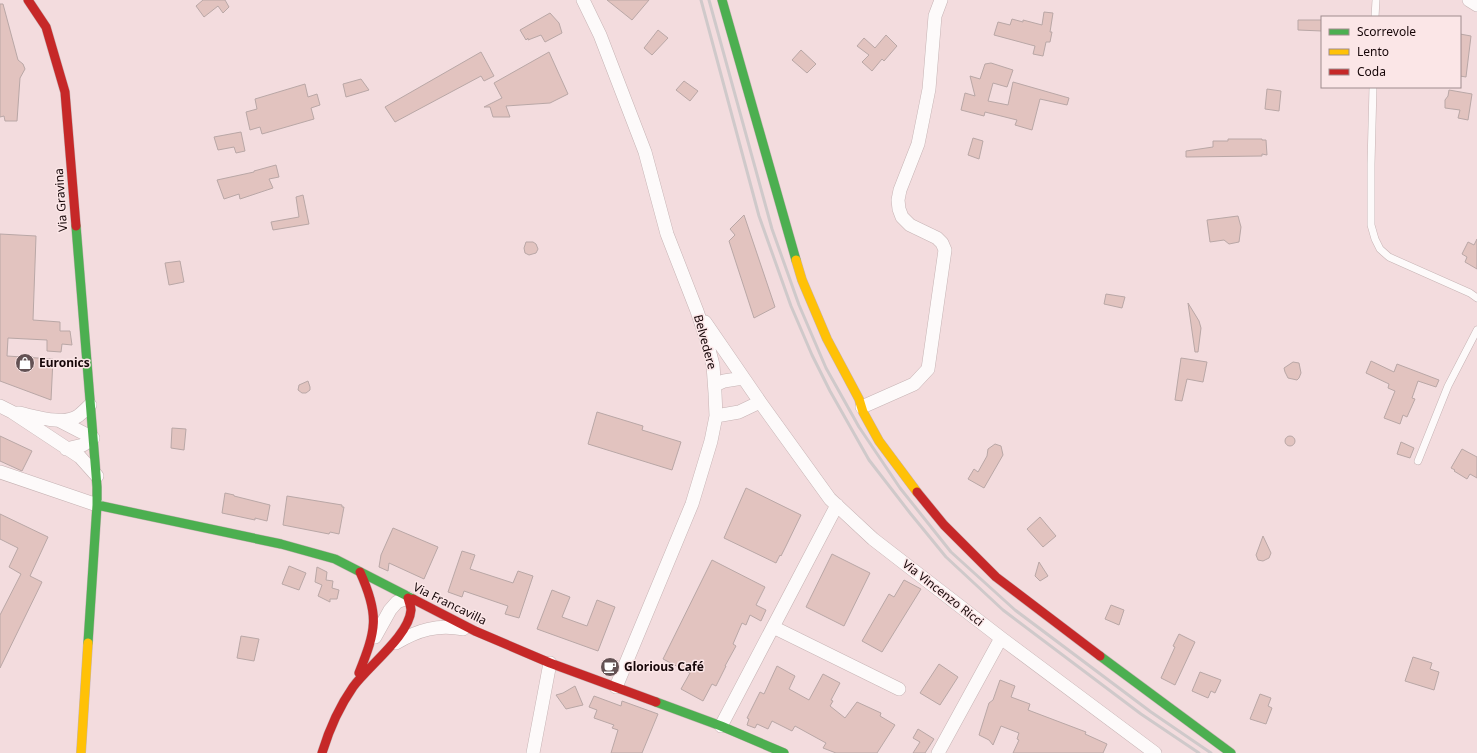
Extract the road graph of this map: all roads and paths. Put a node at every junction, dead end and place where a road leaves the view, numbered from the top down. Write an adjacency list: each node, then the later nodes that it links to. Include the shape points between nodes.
1 (28, 0): 16 (main road, Via Gravina, via 46,27 65,92)
2 (583, 0): 11 (street, Belvedere, via 600,35 645,152 667,234)
3 (722, 0): 18 (main road, via 802,280 827,339)
4 (941, 0): 18 (street, via 935,16 929,89 918,144 898,200 898,209 902,217 910,225 937,238 945,250 928,369 914,384)
5 (1376, 0): 8 (lane)
6 (1469, 0): 7 (street)
7 (1477, 5)
8 (1375, 16)
9 (1373, 88): 10 (lane, via 1371,225 1375,239 1380,249 1389,257)
10 (1477, 298)
11 (697, 311): 13 (street, Via Vincenzo Ricci); 14 (street, Belvedere, via 713,365)
12 (1477, 330): 24 (lane, via 1448,386)
13 (743, 378): 14 (street); 15 (street, Via Vincenzo Ricci)
14 (715, 385): 20 (street, Belvedere)
15 (760, 402): 20 (street, via 739,412); 27 (street, Via Vincenzo Ricci, via 830,499)
16 (90, 405): 21 (street, via 78,416); 22 (main road, Via Gravina)
17 (0, 406): 19 (street)
18 (862, 407): 47 (main road, via 879,441 927,505 996,577)
19 (12, 412): 21 (street); 23 (street)
20 (716, 416): 38 (street, Belvedere, via 692,504)
21 (60, 421): 22 (street)
22 (93, 438): 23 (street, via 83,445); 26 (main road, Via Gravina)
23 (66, 449): 26 (street, via 80,457)
24 (1418, 461)
25 (0, 472): 28 (street)
26 (97, 476): 28 (main road, Via Gravina)
27 (837, 505): 31 (street); 33 (street, Via Vincenzo Ricci, via 873,539)
28 (97, 506): 29 (main road, Via Francavilla, via 281,544 334,559); 42 (main road, Via Gravina)
29 (360, 572): 30 (main road, Via Francavilla); 34 (main road, via 374,607 375,624)
30 (408, 598): 32 (main road, Via Francavilla); 34 (street, via 397,602 390,610); 35 (main road, via 411,608 409,618 402,631)
31 (773, 626): 39 (street); 40 (street)
32 (475, 631): 35 (street, via 435,627 409,636); 36 (main road, Via Francavilla)
33 (1001, 638): 41 (street, Via Vincenzo Ricci); 46 (street)
34 (370, 644): 37 (main road)
35 (386, 649): 37 (main road)
36 (550, 663): 38 (main road, Via Francavilla); 44 (street)
37 (354, 686): 43 (main road)
38 (616, 687): 40 (main road, Via Francavilla)
39 (899, 689)
40 (721, 726): 45 (main road, Via Francavilla)
41 (1153, 752)
42 (81, 753)
43 (322, 753)
44 (532, 753)
45 (784, 753)
46 (938, 753)
47 (1231, 753)

